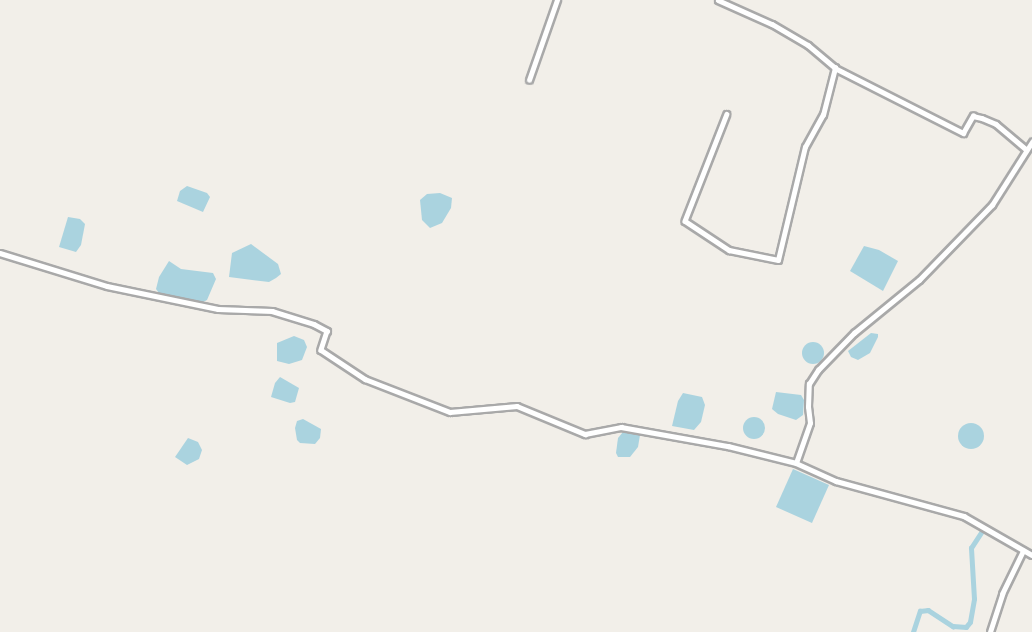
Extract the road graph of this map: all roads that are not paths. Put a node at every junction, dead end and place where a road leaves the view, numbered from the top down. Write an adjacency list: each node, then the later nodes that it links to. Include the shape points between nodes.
1 (557, 0): 4 (street)
2 (718, 0): 3 (street, via 784,31)
3 (835, 68): 5 (street, via 823,115 805,147 778,260 729,250 685,221); 7 (street, via 963,133 973,116 996,124)
4 (529, 80)
5 (727, 114)
6 (1032, 142): 7 (street)
7 (1027, 150): 9 (street, via 992,205 942,258 854,333 818,370 809,384 810,423)
8 (0, 253): 9 (street, via 107,286 218,309 272,311 314,324 327,332 321,350 365,379 450,412 517,406 585,434 621,427)
9 (796, 463): 10 (street, via 836,481 964,516)
10 (1023, 551): 11 (street); 12 (street, via 1002,594)
11 (1032, 555)
12 (990, 632)

